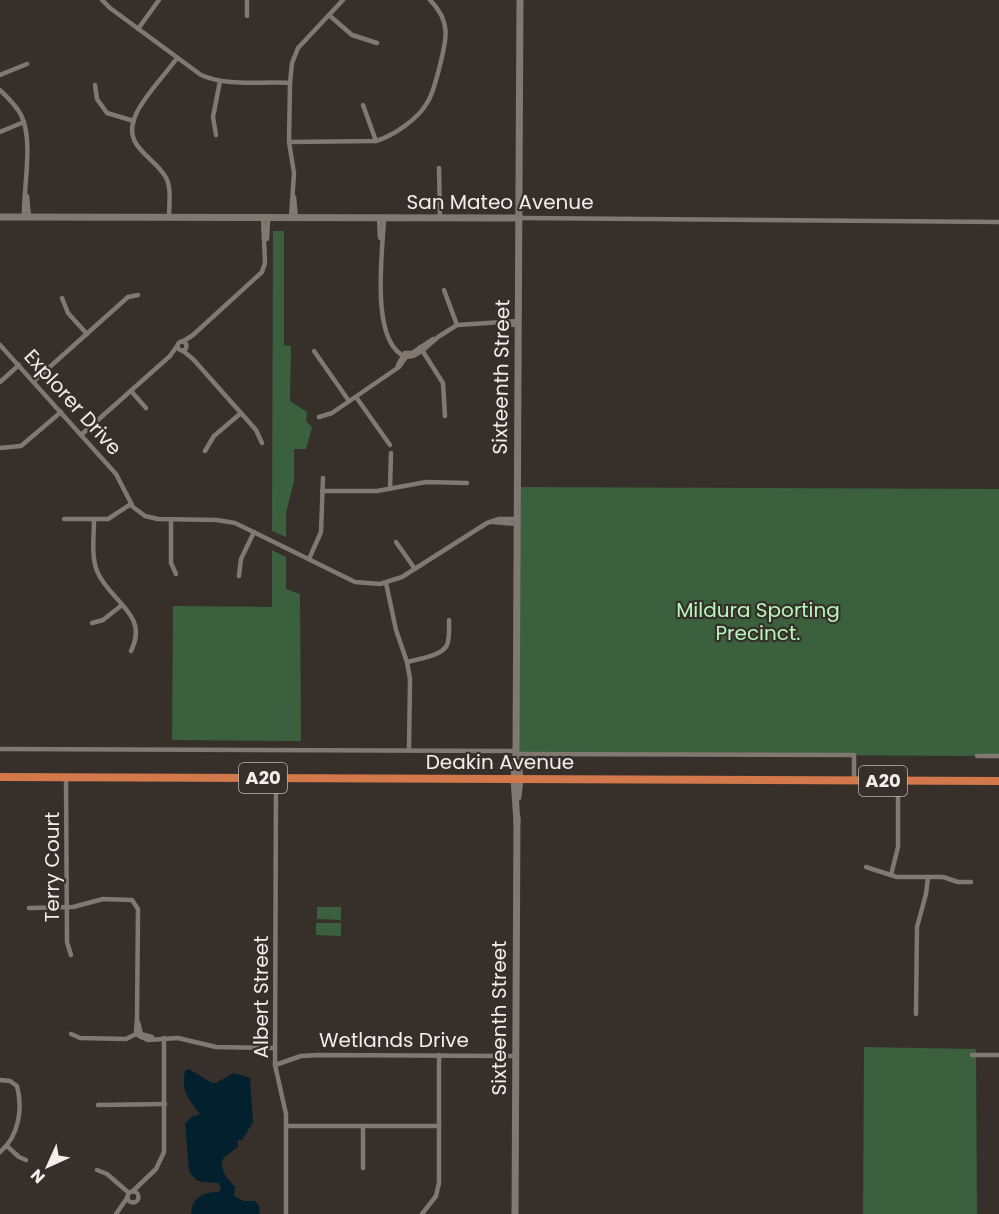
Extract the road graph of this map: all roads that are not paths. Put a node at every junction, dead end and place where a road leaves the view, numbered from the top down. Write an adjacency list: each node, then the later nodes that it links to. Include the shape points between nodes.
1 (102, 0): 9 (street)
2 (159, 0): 9 (street)
3 (247, 0): 8 (street)
4 (343, 0): 7 (street)
5 (430, 0): 23 (street, via 442,15 446,33 431,97 414,118)
6 (520, 0): 33 (street, Sixteenth Street)
7 (329, 15): 10 (street, via 352,35); 15 (street, via 296,53)
8 (247, 16)
9 (138, 28): 11 (street)
10 (377, 43)
11 (177, 58): 14 (street, via 201,75); 19 (street)
12 (27, 64): 13 (street)
13 (0, 75)
14 (220, 81): 15 (street); 22 (street, via 213,117)
15 (290, 83): 24 (street)
16 (94, 85): 19 (street, via 106,113)
17 (0, 90): 20 (street)
18 (363, 105): 23 (street)
19 (134, 121): 28 (street, via 138,147 167,180)
20 (24, 122): 21 (street); 27 (street)
21 (0, 132)
22 (216, 135)
23 (376, 141): 24 (street)
24 (289, 142): 30 (street)
25 (440, 168): 32 (street)
26 (0, 217): 27 (street, San Mateo Avenue)
27 (26, 217): 28 (street, San Mateo Avenue)
28 (169, 217): 29 (street, San Mateo Avenue)
29 (266, 218): 30 (street, San Mateo Avenue); 43 (street, via 265,268)
30 (293, 218): 31 (street, San Mateo Avenue)
31 (382, 218): 32 (street, San Mateo Avenue); 47 (street, via 381,312 389,337)
32 (440, 218): 33 (street, San Mateo Avenue)
33 (520, 218): 34 (street, San Mateo Avenue); 38 (street, Sixteenth Street)
34 (999, 222)
35 (444, 291): 39 (street)
36 (138, 295): 40 (street, via 128,297)
37 (62, 298): 40 (street, via 68,313)
38 (518, 323): 39 (street); 73 (street, Sixteenth Street)
39 (457, 325): 44 (street)
40 (87, 334): 49 (street)
41 (0, 340): 45 (street, Explorer Drive)
42 (0, 345): 45 (street, Explorer Drive)
43 (182, 347): 51 (street); 56 (street)
44 (421, 349): 47 (street); 57 (street, via 443,382)
45 (7, 351): 48 (street, Explorer Drive)
46 (314, 351): 53 (street)
47 (405, 356): 52 (street, via 401,365)
48 (19, 365): 49 (street, Explorer Drive); 50 (street)
49 (34, 381): 55 (street, Explorer Drive)
50 (0, 382)
51 (131, 391): 54 (street); 59 (street)
52 (356, 397): 53 (street); 61 (street)
53 (349, 401): 58 (street)
54 (146, 408)
55 (61, 412): 59 (street, Explorer Drive); 62 (street, via 21,446)
56 (241, 413): 60 (street); 63 (street, via 214,436)
57 (445, 416)
58 (319, 417)
59 (81, 435): 69 (street, Explorer Drive, via 116,474)
60 (262, 443)
61 (390, 445)
62 (0, 448)
63 (205, 451)
64 (391, 453): 67 (street)
65 (323, 478): 68 (street)
66 (467, 483): 67 (street, via 426,482)
67 (390, 489): 68 (street)
68 (322, 491): 76 (street, via 321,532)
69 (131, 504): 71 (street, via 112,518); 72 (street, via 145,516)
70 (64, 519): 71 (street)
71 (94, 520): 81 (street, via 96,568)
72 (171, 520): 74 (street, via 226,521); 78 (street, via 171,563)
73 (517, 521): 77 (street, via 490,522); 88 (street, Sixteenth Street)
74 (254, 532): 76 (street); 79 (street, via 241,559)
75 (396, 542): 77 (street)
76 (309, 560): 80 (street, via 355,582)
77 (415, 569): 80 (street)
78 (176, 574)
79 (239, 576)
80 (386, 583): 85 (street)
81 (122, 605): 83 (street, via 103,620); 84 (street, via 137,627)
82 (449, 620): 85 (street, via 445,649)
83 (92, 623)
84 (131, 651)
85 (407, 662): 87 (street)
86 (0, 749): 87 (street, Deakin Avenue)
87 (409, 750): 88 (street, Deakin Avenue)
88 (516, 752): 94 (street, Sixteenth Street); 95 (street, Deakin Avenue, via 854,755)
89 (977, 756): 90 (street)
90 (999, 756)
91 (0, 777): 92 (highway, Deakin Avenue / A20)
92 (66, 777): 93 (highway, Deakin Avenue / A20); 103 (street, Terry Court)
93 (276, 778): 94 (highway, Deakin Avenue / A20); 109 (street, Albert Street)
94 (517, 779): 95 (highway, Deakin Avenue / A20); 113 (street, Sixteenth Street)
95 (854, 780): 96 (highway, Deakin Avenue / A20)
96 (898, 781): 97 (highway, Deakin Avenue / A20); 99 (street, via 898,847)
97 (999, 781)
98 (866, 867): 99 (street)
99 (891, 875): 100 (street)
100 (928, 877): 101 (street); 105 (street, via 917,927)
101 (971, 882)
102 (29, 908): 103 (street)
103 (66, 908): 104 (street, Terry Court, via 67,942); 106 (street, via 103,899 128,899 136,905)
104 (72, 956)
105 (916, 1014)
106 (139, 1033): 107 (street, via 126,1039 80,1038); 108 (street)
107 (71, 1034)
108 (164, 1038): 109 (street, via 216,1047); 116 (street)
109 (275, 1048): 114 (street, Albert Street)
110 (972, 1054): 112 (street)
111 (439, 1055): 113 (street, Wetlands Drive); 114 (street, Wetlands Drive, via 318,1054); 120 (street)
112 (999, 1055)
113 (516, 1056): 133 (street, Sixteenth Street)
114 (275, 1065): 118 (street, Albert Street)
115 (0, 1080): 121 (street, via 15,1083 19,1093 18,1124)
116 (165, 1104): 117 (street); 126 (street, via 163,1157)
117 (98, 1105)
118 (287, 1126): 119 (street); 131 (street, Albert Street)
119 (363, 1126): 120 (street); 124 (street)
120 (439, 1126): 132 (street, via 438,1189)
121 (7, 1146): 122 (street); 123 (street)
122 (0, 1152)
123 (26, 1160)
124 (363, 1168)
125 (97, 1170): 127 (street)
126 (148, 1179): 127 (street); 128 (street)
127 (130, 1194): 128 (street); 129 (street, via 129,1201); 130 (street)
128 (139, 1196): 129 (street)
129 (134, 1203): 130 (street)
130 (116, 1213)
131 (286, 1214)
132 (422, 1214)
133 (515, 1214)

